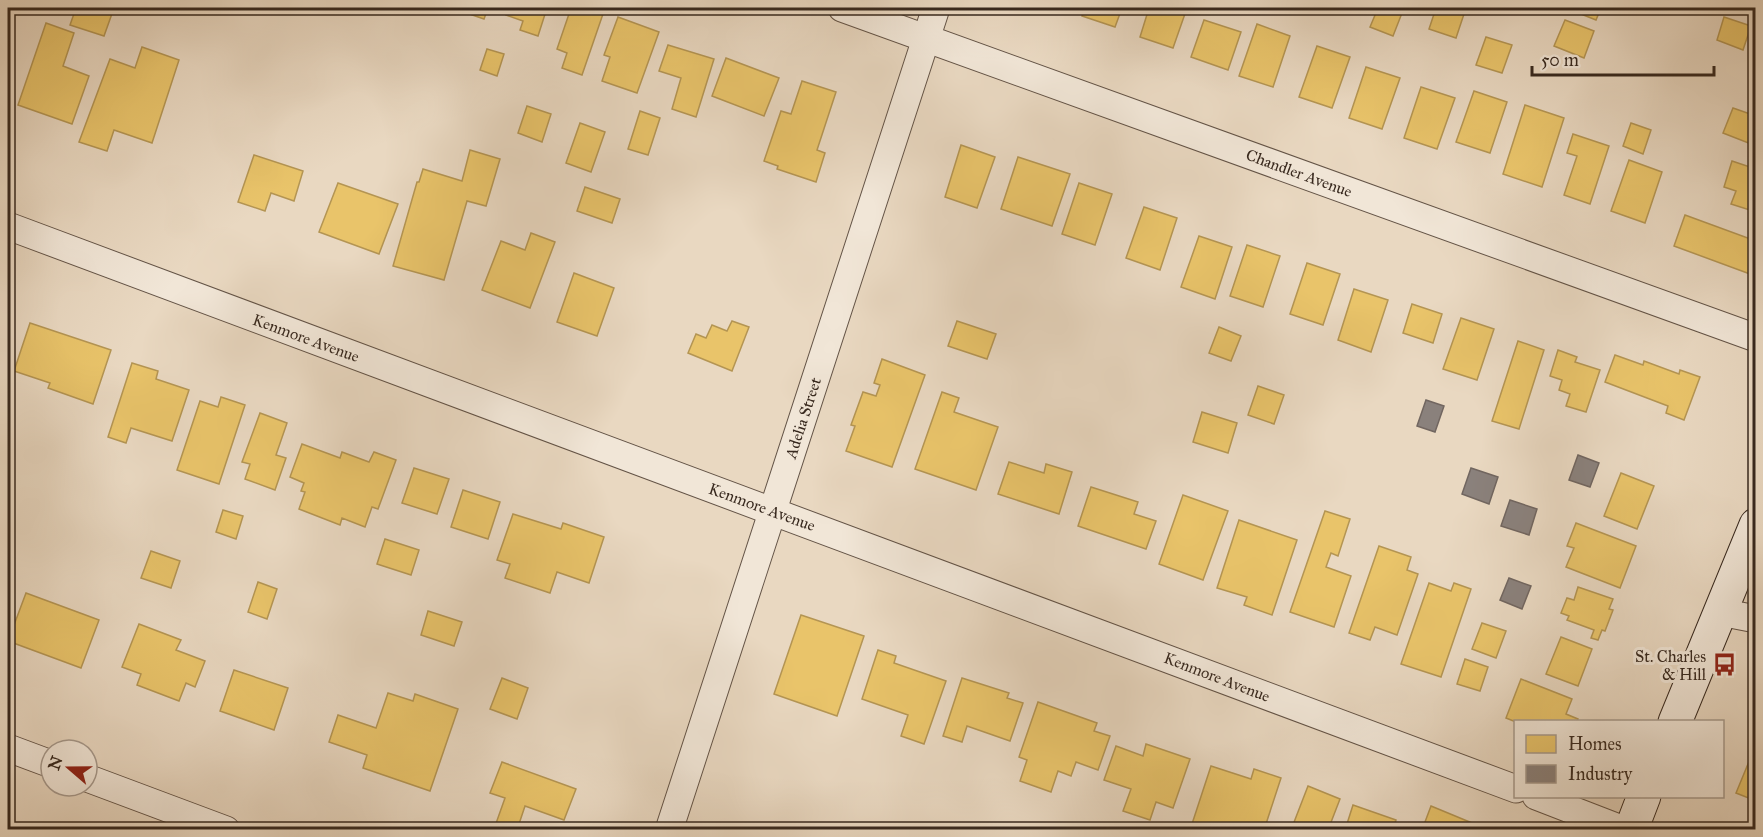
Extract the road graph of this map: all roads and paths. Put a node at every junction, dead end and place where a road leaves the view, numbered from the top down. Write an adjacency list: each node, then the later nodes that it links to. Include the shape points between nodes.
1 (842, 8): 3 (street, Chandler Avenue)
2 (936, 8): 3 (street, Adelia Street)
3 (926, 39): 5 (street, Chandler Avenue); 6 (street, Adelia Street)
4 (8, 226): 6 (street, Kenmore Avenue)
5 (1755, 338)
6 (773, 511): 14 (street, Kenmore Avenue); 18 (street, Adelia Street)
7 (1755, 525): 8 (main road)
8 (1720, 612): 9 (street); 10 (main road)
9 (1755, 619)
10 (1676, 720)
11 (8, 748): 12 (street)
12 (39, 760)
13 (99, 782): 17 (street)
14 (1514, 789)
15 (1541, 798): 19 (street)
16 (1643, 798): 20 (main road)
17 (226, 830)
18 (669, 830)
19 (1624, 830)
20 (1631, 830)

